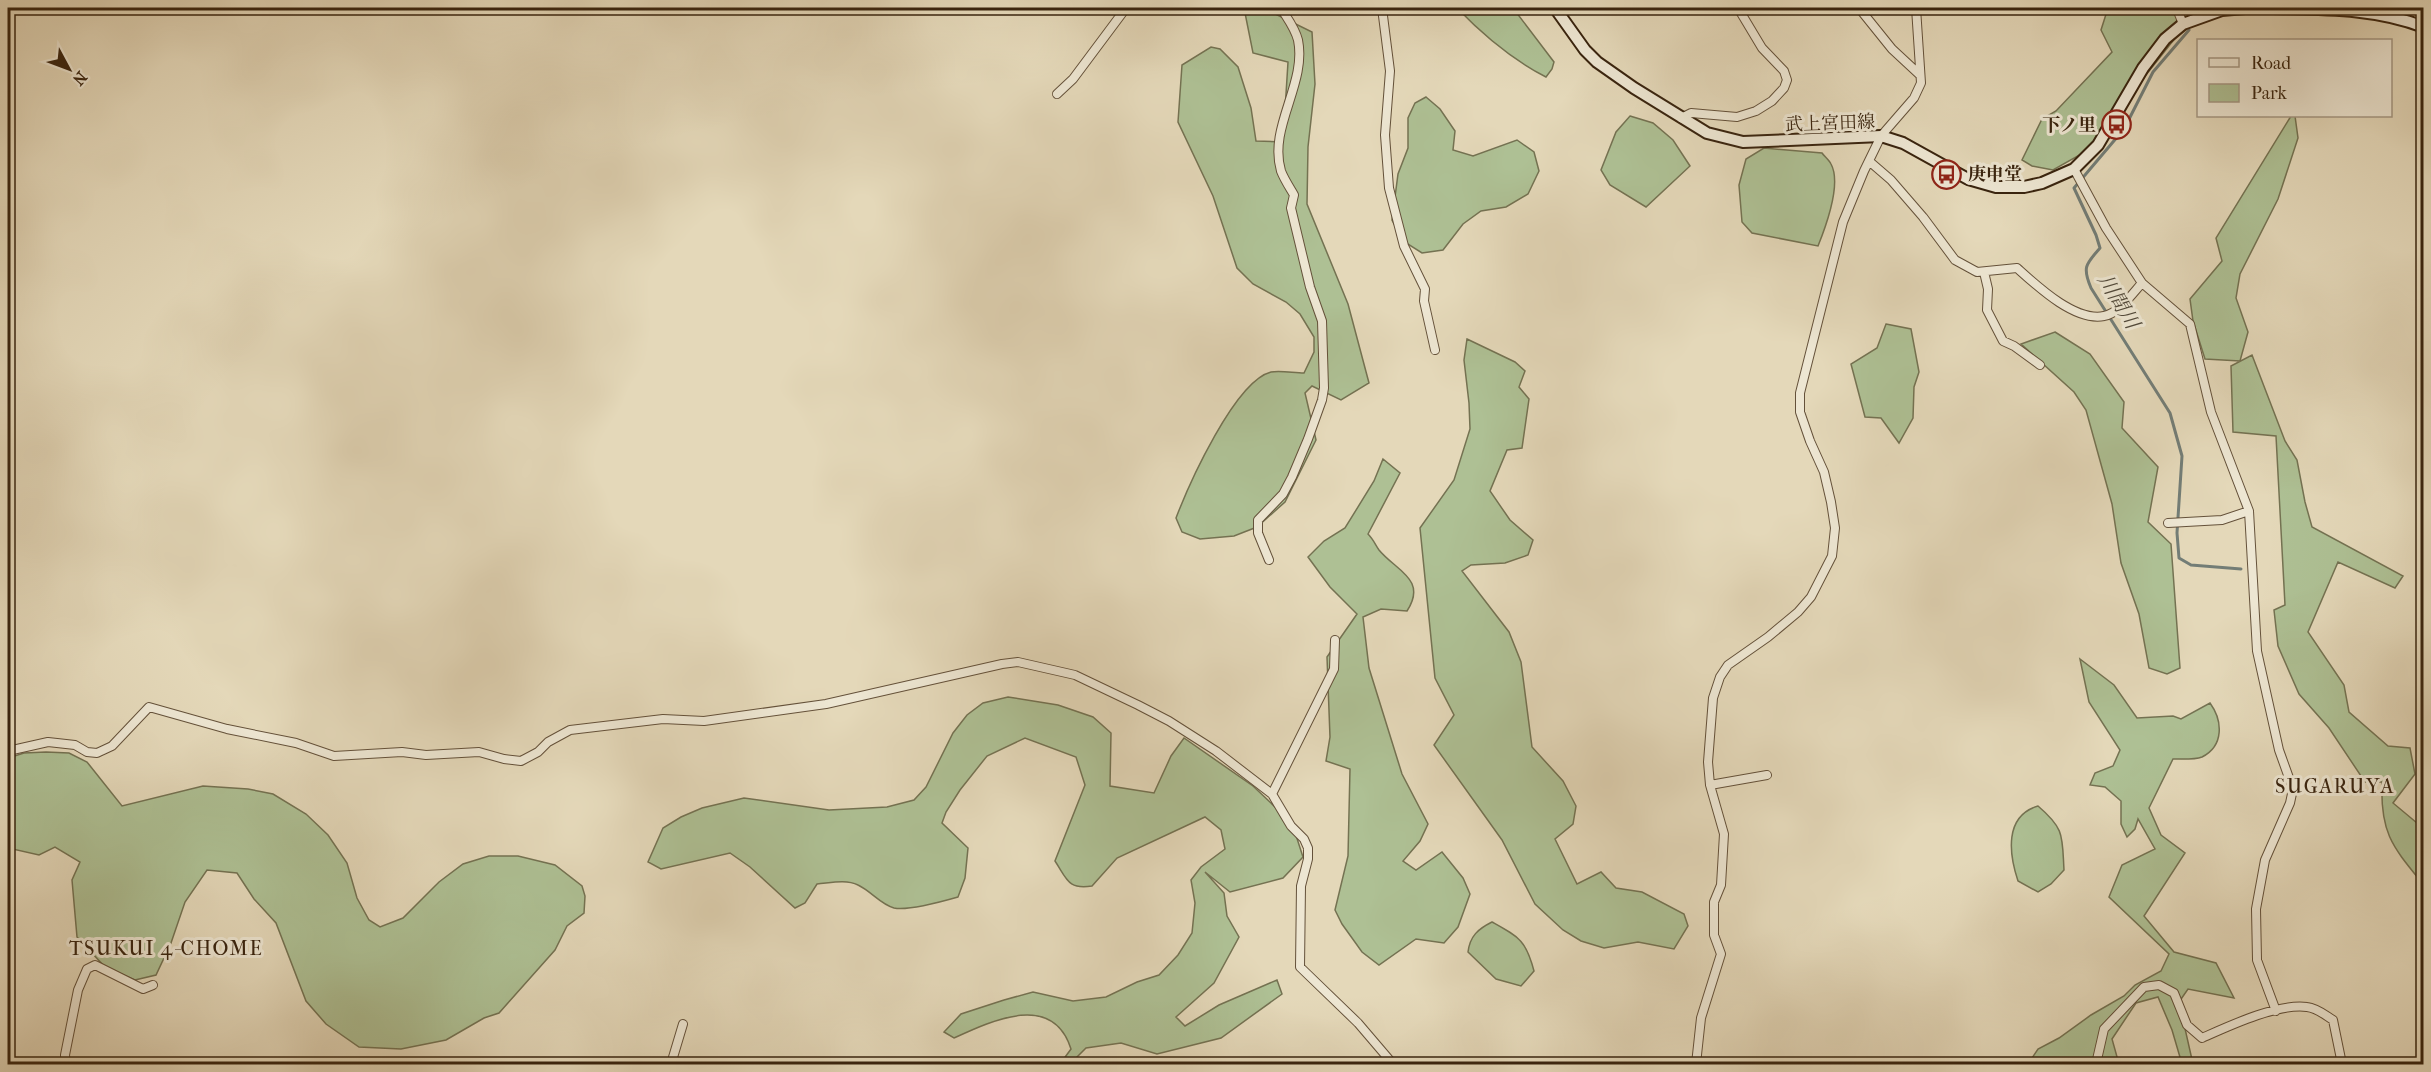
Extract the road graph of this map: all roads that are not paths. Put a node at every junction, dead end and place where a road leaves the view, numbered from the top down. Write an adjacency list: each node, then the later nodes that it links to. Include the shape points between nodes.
1 (1126, 8): 14 (street, via 1073,79)
2 (1281, 8): 25 (street, via 1294,28 1299,52 1278,149 1281,172 1294,195 1291,208 1322,321 1324,378 1322,400 1292,477 1283,494 1258,520 1258,533)
3 (1382, 8): 21 (street, via 1390,71 1385,135 1389,188 1404,246 1425,289)
4 (1555, 8): 15 (main road, 武上宮田線, via 1597,62)
5 (1738, 8): 15 (street, via 1762,48 1784,71 1784,88 1764,106 1737,117 1691,113)
6 (1859, 8): 13 (street, via 1892,49)
7 (1916, 8): 13 (street)
8 (2178, 8): 11 (street)
9 (2245, 8): 11 (main road, 武上宮田線, via 2222,10)
10 (2273, 8): 12 (main road, via 2339,9 2404,19)
11 (2183, 24): 18 (main road, 武上宮田線, via 2165,39 2098,145)
12 (2424, 27)
13 (1920, 75): 16 (street, via 1914,98)
14 (1057, 94)
15 (1681, 118): 16 (main road, 武上宮田線, via 1707,134 1734,142)
16 (1881, 136): 17 (street); 18 (main road, 武上宮田線, via 1903,143 1968,179 1996,187 2042,183)
17 (1869, 161): 19 (street, via 1904,195 1955,260); 29 (street, via 1843,222 1800,393 1800,412 1824,472 1831,502 1835,528 1832,556 1811,597 1798,612 1728,665 1720,677 1713,698 1708,744)
18 (2074, 169): 20 (street)
19 (1984, 272): 20 (street, via 2017,268 2039,288 2082,315 2105,316); 22 (street, via 1987,310 2003,341)
20 (2142, 283): 23 (street, via 2190,324 2211,412)
21 (1435, 350)
22 (2040, 365)
23 (2249, 511): 24 (street, via 2222,520); 32 (street, via 2257,651 2279,750 2293,789 2265,860 2256,909 2257,960)
24 (2168, 523)
25 (1269, 560)
26 (1335, 640): 30 (street, via 1334,669)
27 (8, 751): 30 (street, via 48,742 97,753 112,746 148,707 334,756 479,752 521,761 570,730 649,720 704,721 761,714 826,704 1018,662 1074,675 1169,720)
28 (1767, 776): 29 (street)
29 (1710, 785): 37 (street, via 1724,834 1721,885 1714,902 1714,935 1721,954 1701,1018)
30 (1272, 794): 36 (street, via 1308,848 1301,886 1300,967 1352,1017)
31 (153, 985): 34 (street, via 143,989 95,965 87,969 78,990)
32 (2276, 1011): 38 (street, via 2202,1038 2187,1025 2174,993 2159,985 2144,987 2103,1029); 39 (street, via 2307,1007 2333,1020)
33 (683, 1024): 35 (street)
34 (66, 1065)
35 (671, 1065)
36 (1393, 1065)
37 (1696, 1065)
38 (2096, 1065)
39 (2342, 1065)

